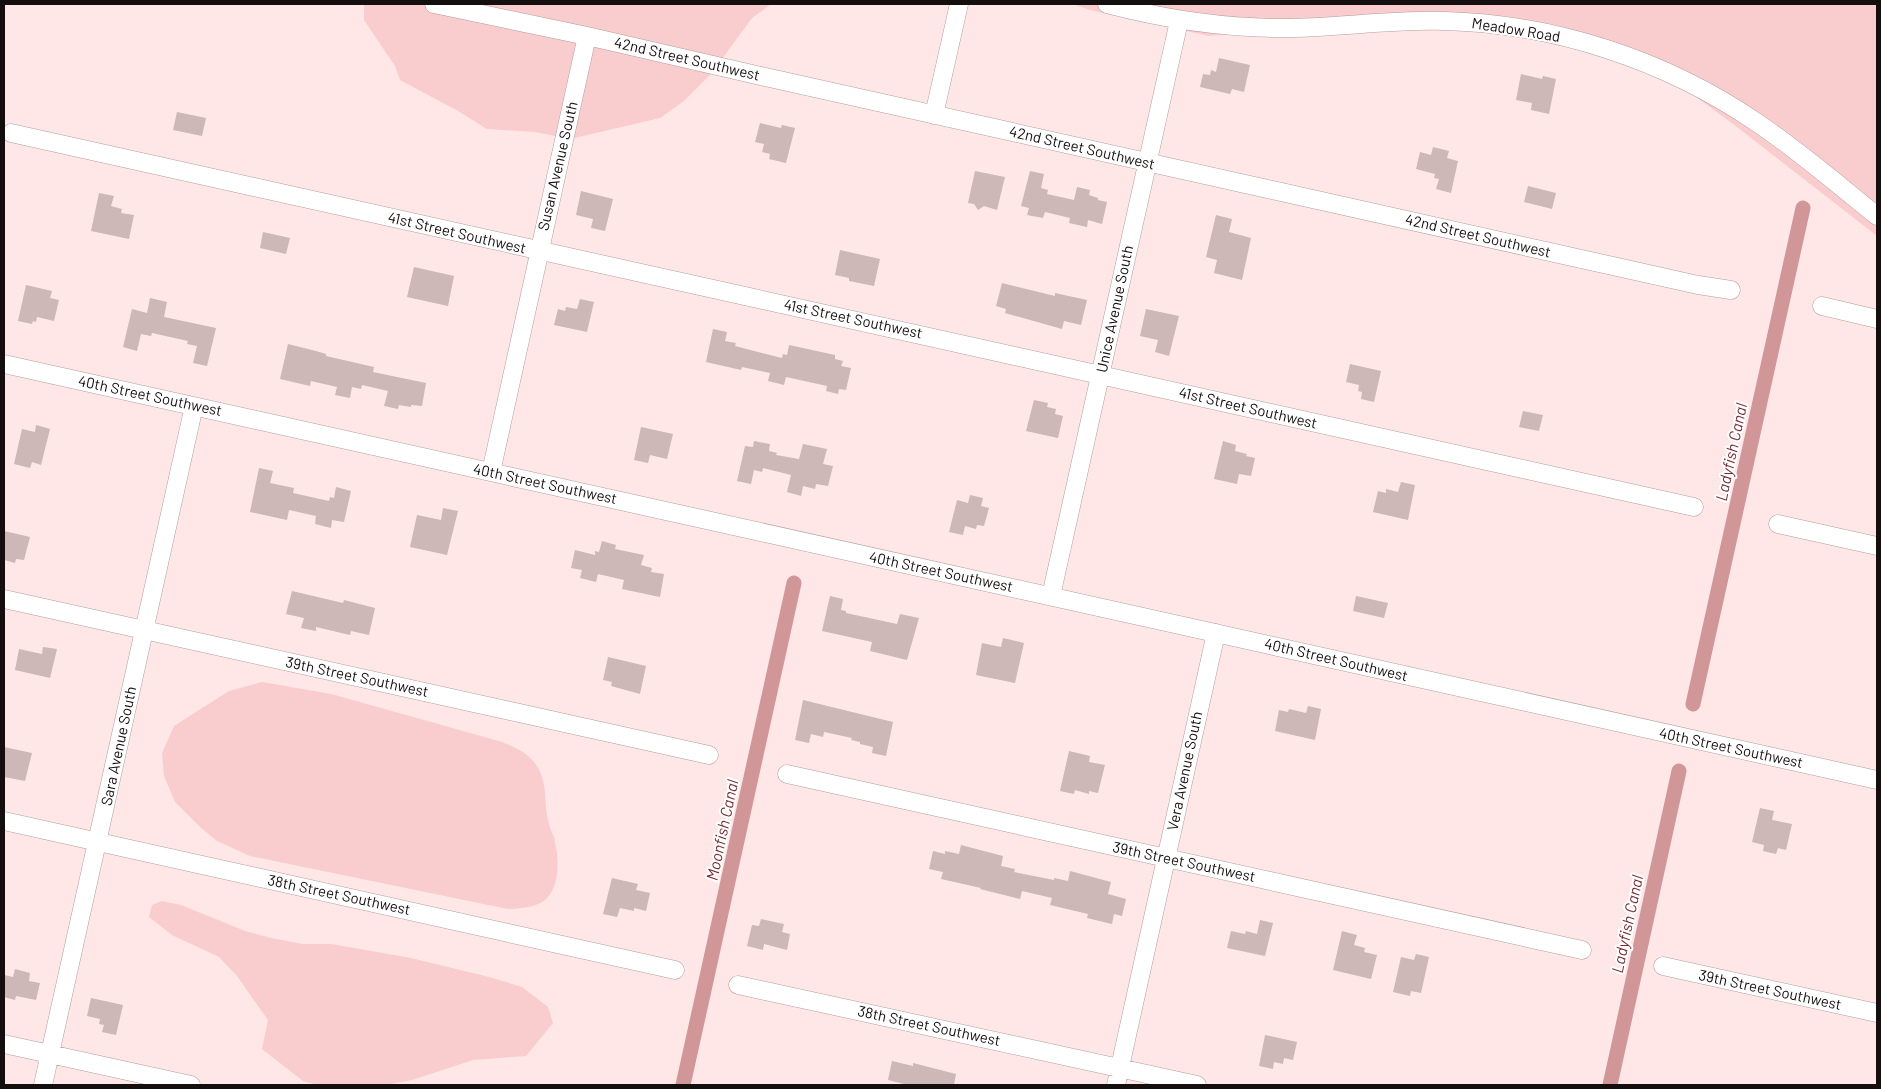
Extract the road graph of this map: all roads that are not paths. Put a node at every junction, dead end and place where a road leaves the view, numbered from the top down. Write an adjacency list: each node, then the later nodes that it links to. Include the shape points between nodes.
1 (434, 4): 5 (street, 42nd Street Southwest)
2 (959, 4): 6 (street)
3 (1107, 4): 4 (street, Meadow Road)
4 (1179, 21): 8 (street, Unice Avenue South); 9 (street, Meadow Road, via 1275,28 1386,22 1471,22 1517,27 1579,40 1645,63 1725,102 1798,152)
5 (587, 36): 6 (street, 42nd Street Southwest); 10 (street, Susan Avenue South)
6 (934, 114): 8 (street, 42nd Street Southwest)
7 (11, 133): 10 (street, 41st Street Southwest)
8 (1148, 162): 11 (street, 42nd Street Southwest); 15 (street, Unice Avenue South)
9 (1877, 216)
10 (539, 251): 15 (street, 41st Street Southwest); 17 (street, Susan Avenue South)
11 (1732, 290)
12 (1822, 306): 13 (street)
13 (1877, 319)
14 (4, 364): 16 (street, 40th Street Southwest)
15 (1101, 375): 18 (street, 41st Street Southwest); 21 (street, Unice Avenue South)
16 (194, 406): 17 (street, 40th Street Southwest); 23 (street, Sara Avenue South)
17 (491, 472): 21 (street, 40th Street Southwest)
18 (1694, 507)
19 (1778, 524): 20 (street)
20 (1877, 546)
21 (1051, 596): 24 (street, 40th Street Southwest)
22 (4, 599): 23 (street, 39th Street Southwest)
23 (145, 630): 25 (street, 39th Street Southwest); 29 (street, Sara Avenue South)
24 (1216, 633): 27 (street, 40th Street Southwest); 30 (street, Vera Avenue South)
25 (709, 755)
26 (787, 774): 30 (street, 39th Street Southwest)
27 (1877, 780)
28 (4, 821): 29 (street, 38th Street Southwest)
29 (98, 842): 33 (street, 38th Street Southwest); 37 (street, Sara Avenue South)
30 (1166, 858): 31 (street, 39th Street Southwest); 38 (street, Vera Avenue South)
31 (1582, 950)
32 (1663, 966): 35 (street, 39th Street Southwest)
33 (675, 970)
34 (738, 985): 38 (street, 38th Street Southwest, via 1072,1057)
35 (1877, 1013)
36 (4, 1044): 37 (street)
37 (50, 1054): 39 (street, Sara Avenue South); 40 (street)
38 (1118, 1077): 41 (street, 38th Street Southwest)
39 (43, 1085)
40 (191, 1085)
41 (1197, 1085)

